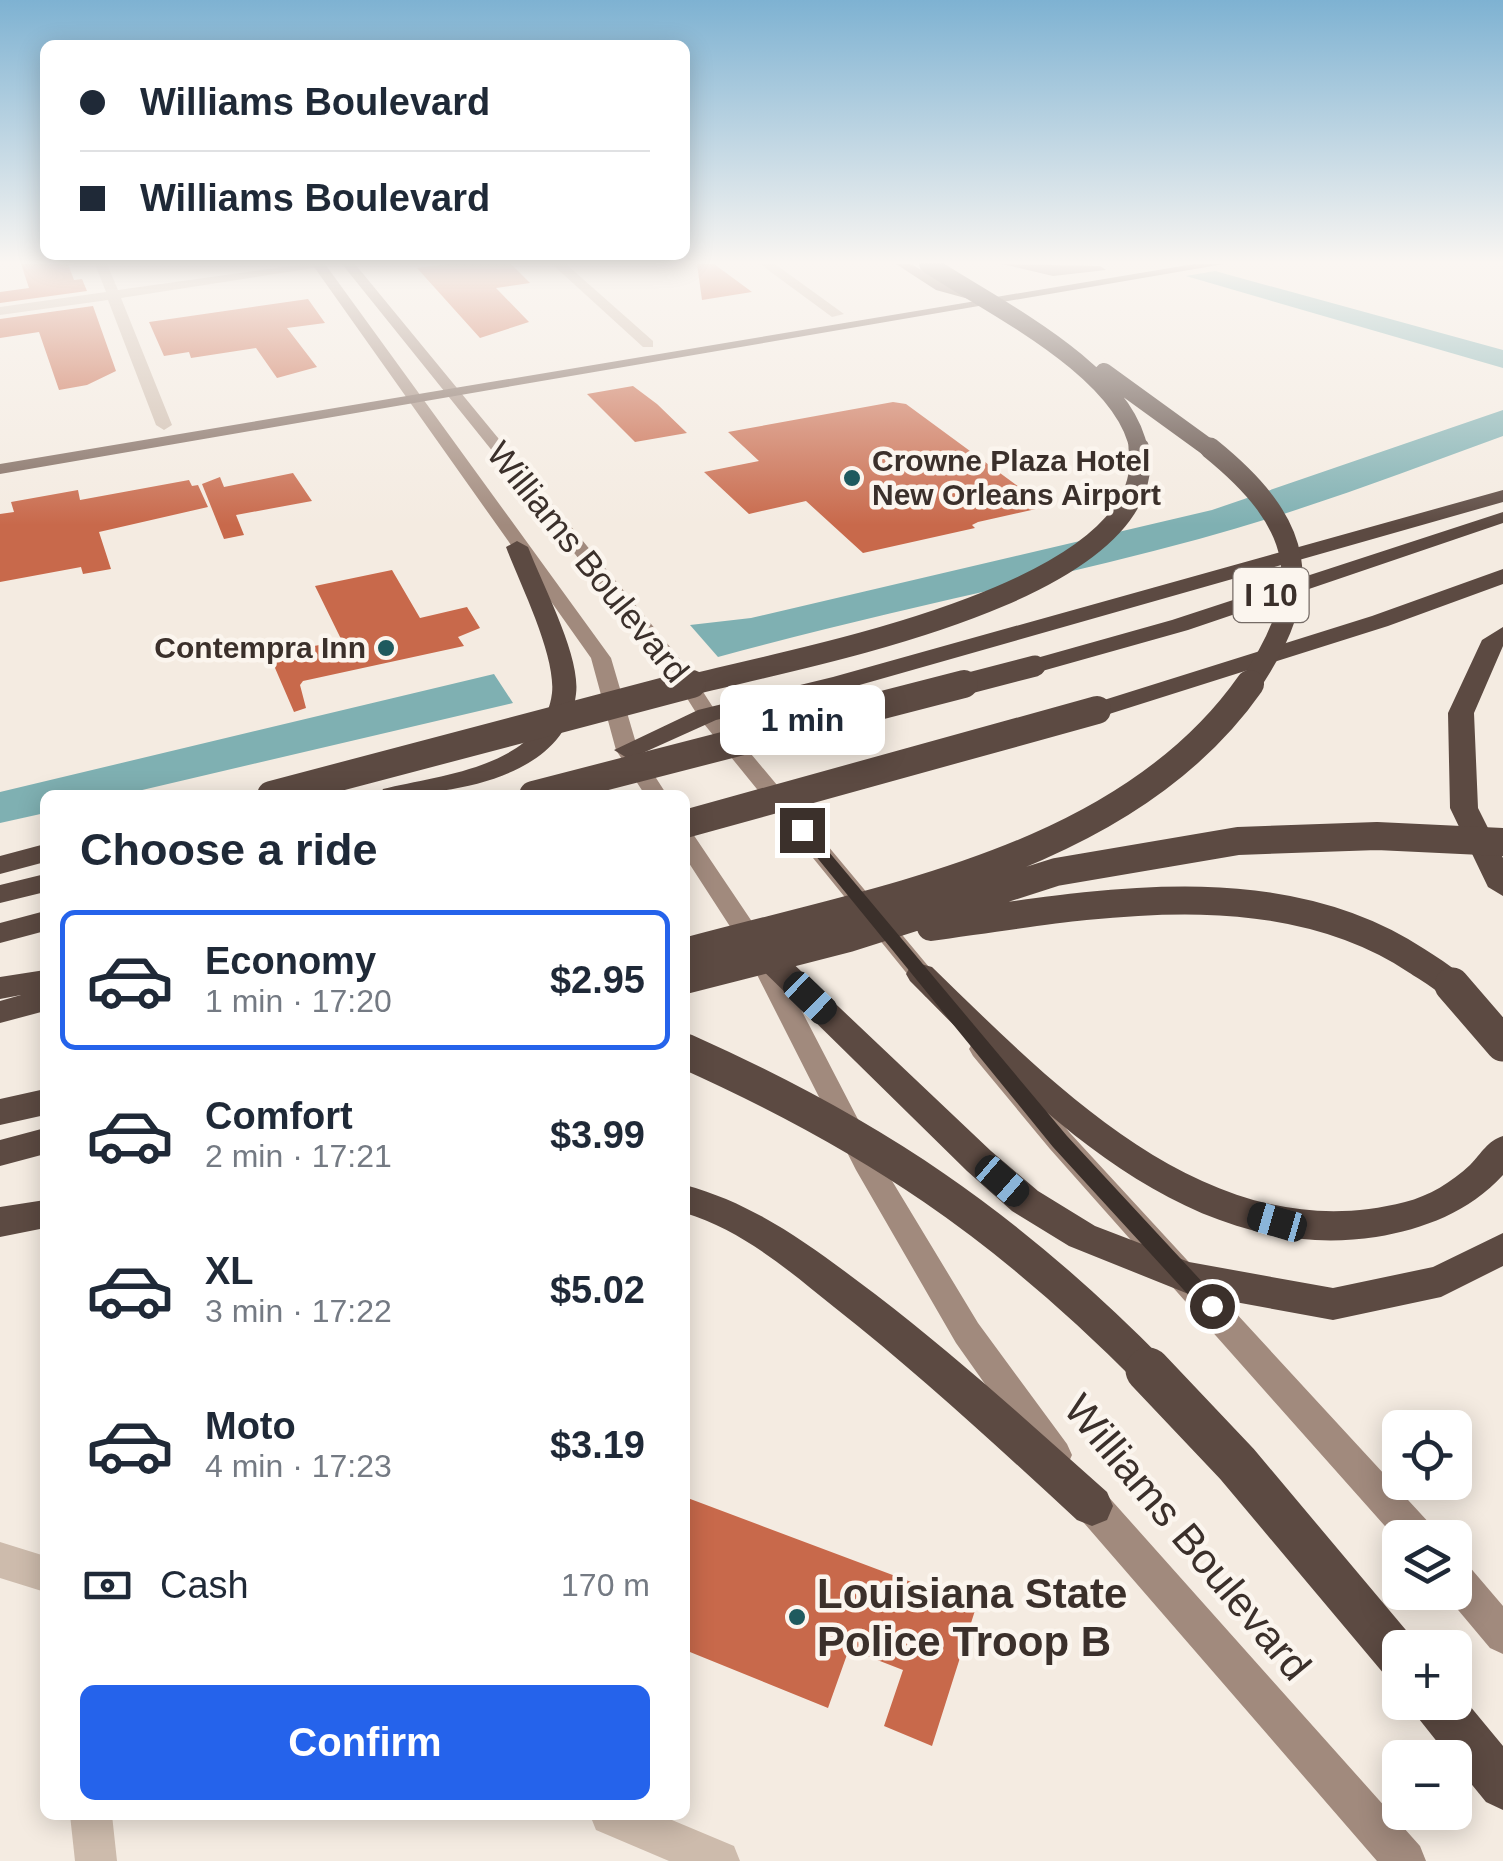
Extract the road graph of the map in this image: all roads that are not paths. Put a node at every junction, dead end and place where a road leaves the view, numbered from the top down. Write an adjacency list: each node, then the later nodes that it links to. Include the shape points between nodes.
1 (135, 351): 12 (street)
2 (382, 351): 11 (main road, Williams Boulevard)
3 (416, 351): 10 (main road, Williams Boulevard)
4 (615, 351): 10 (main road)
5 (656, 351): 9 (main road)
6 (685, 351): 9 (main road)
7 (1046, 351): 26 (highway, bridge, via 1108,392 1140,434 1141,477 1124,518 1089,552 1034,584 966,612)
8 (1073, 351): 42 (highway, bridge, via 1200,438 1246,481 1278,526 1296,570 1278,638 1256,682 1222,727 1168,772 1091,821 993,864)
9 (631, 362): 10 (main road)
10 (444, 386): 11 (main road); 22 (main road, Williams Boulevard)
11 (412, 391): 12 (main road); 15 (main road); 19 (main road, Williams Boulevard)
12 (164, 425): 13 (main road)
13 (113, 434): 14 (main road); 15 (main road)
14 (0, 452)
15 (78, 456): 16 (main road)
16 (0, 469)
17 (1503, 496): 23 (highway)
18 (1503, 516): 28 (highway, I 10, bridge, via 1180,625)
19 (518, 547): 25 (main road, Williams Boulevard, via 601,658); 27 (highway, via 565,691 546,740 506,764)
20 (1503, 576): 30 (highway, I 10, bridge, via 1097,710)
21 (1503, 634): 36 (highway, via 1494,640 1461,714 1464,808)
22 (682, 674): 23 (highway, via 714,690 742,694); 24 (main road, Williams Boulevard)
23 (840, 682): 24 (highway)
24 (707, 715): 25 (highway); 43 (main road, Williams Boulevard)
25 (627, 750): 29 (main road, Williams Boulevard)
26 (290, 790)
27 (410, 790)
28 (552, 790)
29 (653, 790)
30 (690, 823)
31 (1503, 842): 40 (highway, bridge, via 1377,836 1238,841 1056,872)
32 (690, 847): 41 (main road, Williams Boulevard)
33 (40, 854): 34 (highway)
34 (0, 865)
35 (40, 884): 37 (highway)
36 (1503, 887)
37 (0, 894)
38 (40, 922): 39 (highway)
39 (0, 932)
40 (849, 938): 44 (highway, bridge); 49 (highway, bridge, via 1144,901 1290,907 1370,936 1428,968 1472,1002)
41 (754, 944): 60 (highway, via 1025,1201 1082,1236); 61 (main road, Williams Boulevard, via 866,1162 967,1333)
42 (690, 951)
43 (921, 974): 54 (highway, via 1045,1096 1186,1189 1277,1222 1333,1228 1440,1205 1490,1170); 60 (main road, Williams Boulevard, via 1060,1142)
44 (690, 979)
45 (40, 982): 46 (highway)
46 (0, 988)
47 (40, 1001): 48 (highway)
48 (0, 1012)
49 (1503, 1044)
50 (690, 1053): 67 (highway, bridge, via 794,1100 909,1169 1018,1250 1193,1418)
51 (40, 1103): 52 (highway)
52 (0, 1112)
53 (40, 1143): 55 (highway)
54 (1503, 1148)
55 (0, 1153)
56 (690, 1200): 61 (highway, via 717,1206 790,1251 919,1348)
57 (40, 1215): 58 (highway)
58 (0, 1222)
59 (1503, 1248): 60 (highway, via 1441,1281 1333,1304)
60 (1186, 1278): 62 (main road, Williams Boulevard)
61 (1092, 1506): 74 (main road, Williams Boulevard)
62 (1404, 1520)
63 (0, 1560): 64 (street)
64 (40, 1572)
65 (1472, 1598): 66 (main road)
66 (1503, 1635)
67 (1382, 1637)
68 (1451, 1720): 69 (highway)
69 (1503, 1785)
70 (92, 1820): 72 (street)
71 (623, 1820): 73 (street)
72 (96, 1861)
73 (719, 1861)
74 (1404, 1861)

